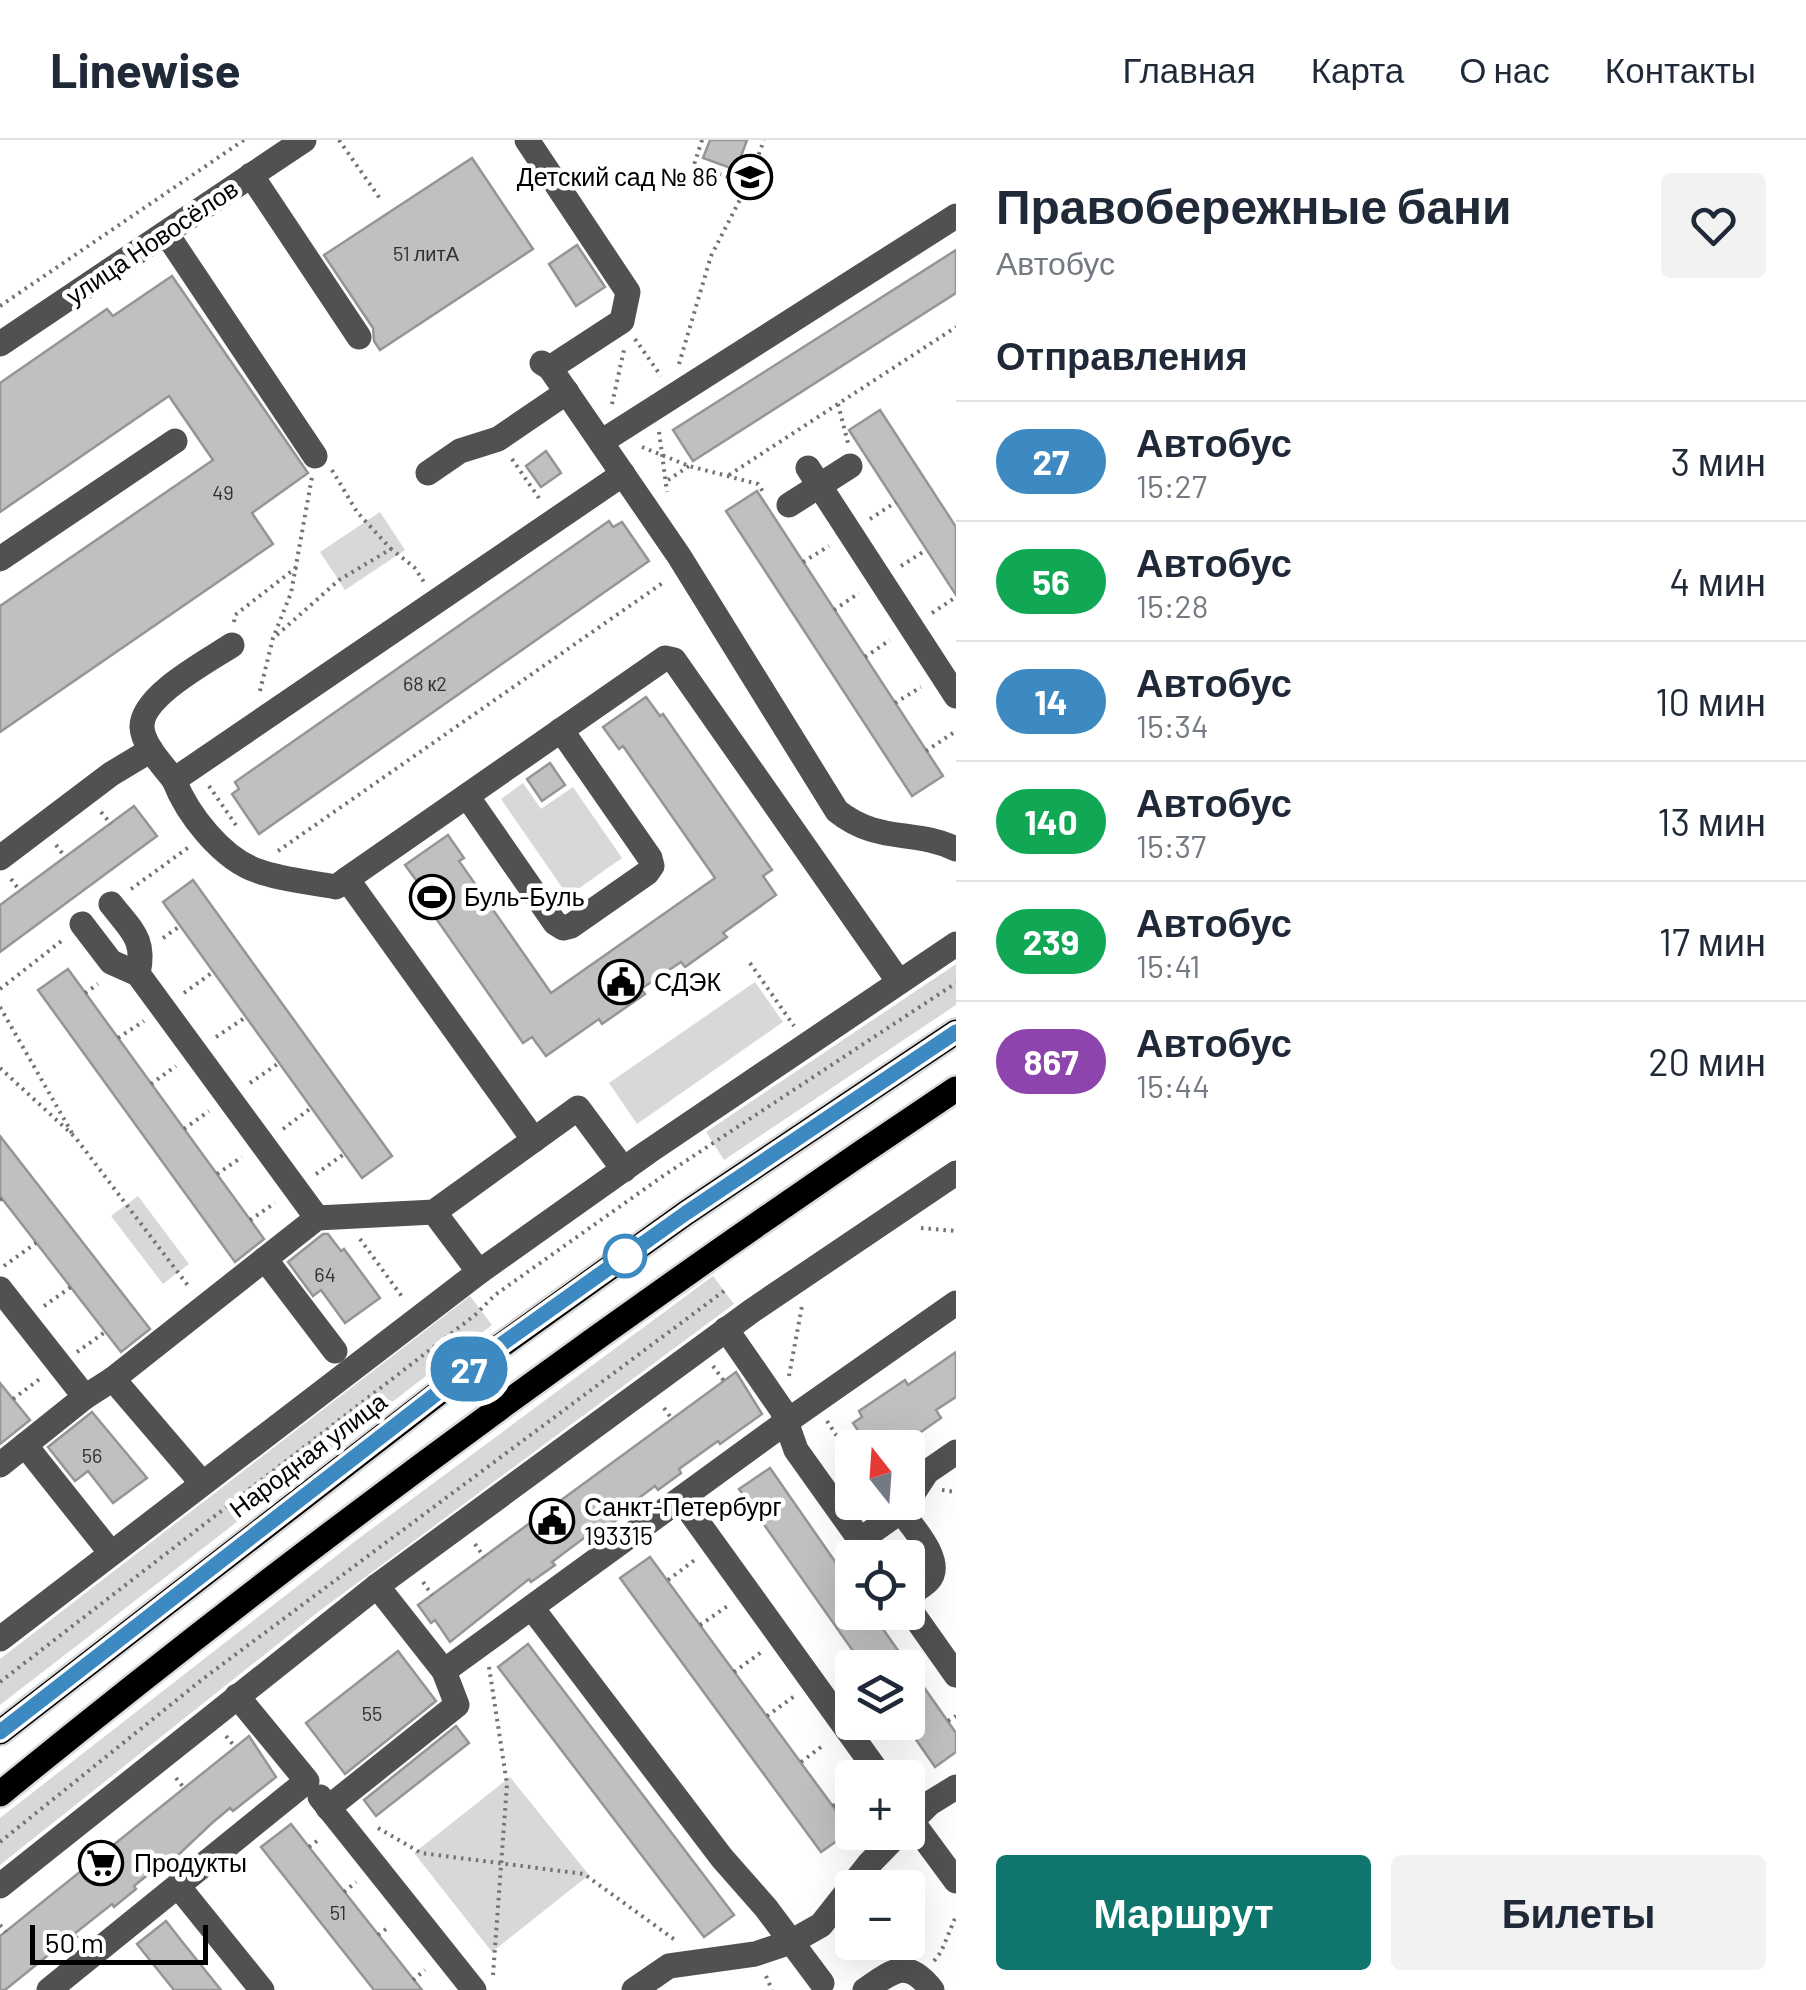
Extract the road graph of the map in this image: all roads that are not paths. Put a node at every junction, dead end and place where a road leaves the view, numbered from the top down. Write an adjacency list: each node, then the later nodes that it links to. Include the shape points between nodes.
1 (304, 140): 3 (street, улица Новосёлов)
2 (528, 140): 8 (street, via 628,292 625,326 546,365)
3 (251, 175): 5 (street, улица Новосёлов); 6 (street)
4 (956, 216): 9 (street)
5 (166, 232): 7 (street, улица Новосёлов); 11 (street)
6 (359, 337)
7 (0, 344)
8 (567, 392): 9 (street); 13 (street, via 498,439 460,451)
9 (606, 439): 14 (street)
10 (175, 441): 17 (street)
11 (314, 456)
12 (850, 457): 15 (street)
13 (428, 472)
14 (623, 474): 22 (street); 24 (street, via 837,811 870,832)
15 (813, 477): 16 (street); 19 (street)
16 (778, 502)
17 (0, 559)
18 (232, 645): 21 (street, via 156,696 144,712 142,730)
19 (956, 696)
20 (561, 730): 23 (street); 23 (street, via 650,858 647,874 562,928); 31 (street, via 665,658 674,660)
21 (151, 750): 22 (street); 25 (street)
22 (174, 780): 26 (street, via 233,859 257,871 336,887)
23 (467, 796): 26 (street)
24 (954, 842)
25 (0, 858)
26 (347, 879): 34 (street)
27 (111, 904): 30 (street, via 140,941)
28 (82, 924): 30 (street, via 111,962)
29 (956, 944): 31 (street)
30 (138, 974): 38 (street)
31 (899, 982): 35 (street)
32 (956, 1032): 67 (main road, Народная улица, via 485,1356)
33 (956, 1090): 71 (main road, via 714,1252 517,1395)
34 (534, 1140): 35 (street, via 578,1108); 37 (street)
35 (624, 1170): 40 (street)
36 (956, 1173): 43 (street)
37 (434, 1212): 38 (street); 40 (street)
38 (329, 1217): 39 (street)
39 (265, 1259): 44 (street); 45 (street)
40 (480, 1272): 52 (street)
41 (0, 1290): 46 (street)
42 (956, 1303): 47 (street)
43 (726, 1330): 47 (street); 60 (street)
44 (335, 1351)
45 (112, 1379): 46 (street); 52 (street)
46 (85, 1397): 48 (street)
47 (784, 1416): 53 (street); 55 (street, via 796,1450)
48 (25, 1445): 50 (street); 58 (street)
49 (956, 1452): 51 (street)
50 (0, 1465)
51 (925, 1474)
52 (202, 1483): 58 (street)
53 (680, 1498): 61 (street); 68 (street)
54 (892, 1520): 56 (street)
55 (860, 1540)
56 (874, 1540)
57 (925, 1543): 59 (street, via 933,1571)
58 (110, 1553): 63 (street)
59 (925, 1583)
60 (377, 1586): 64 (street); 66 (street)
61 (532, 1608): 64 (street); 79 (street)
62 (925, 1630): 65 (street)
63 (0, 1638)
64 (444, 1671): 73 (street, via 457,1706)
65 (956, 1675)
66 (236, 1696): 69 (street); 77 (street)
67 (0, 1732)
68 (869, 1760)
69 (307, 1782): 73 (street); 78 (street)
70 (956, 1787): 72 (street)
71 (0, 1794)
72 (925, 1807)
73 (328, 1808): 84 (street)
74 (925, 1846): 76 (street)
75 (881, 1850): 79 (street, via 821,1926)
76 (956, 1881)
77 (0, 1886)
78 (178, 1886): 82 (street); 83 (street)
79 (792, 1942): 80 (street); 85 (street, via 669,1966)
80 (822, 1982)
81 (926, 1983): 86 (street, via 910,1970 898,1970)
82 (49, 1990)
83 (262, 1990)
84 (474, 1990)
85 (634, 1990)
86 (865, 1990)

